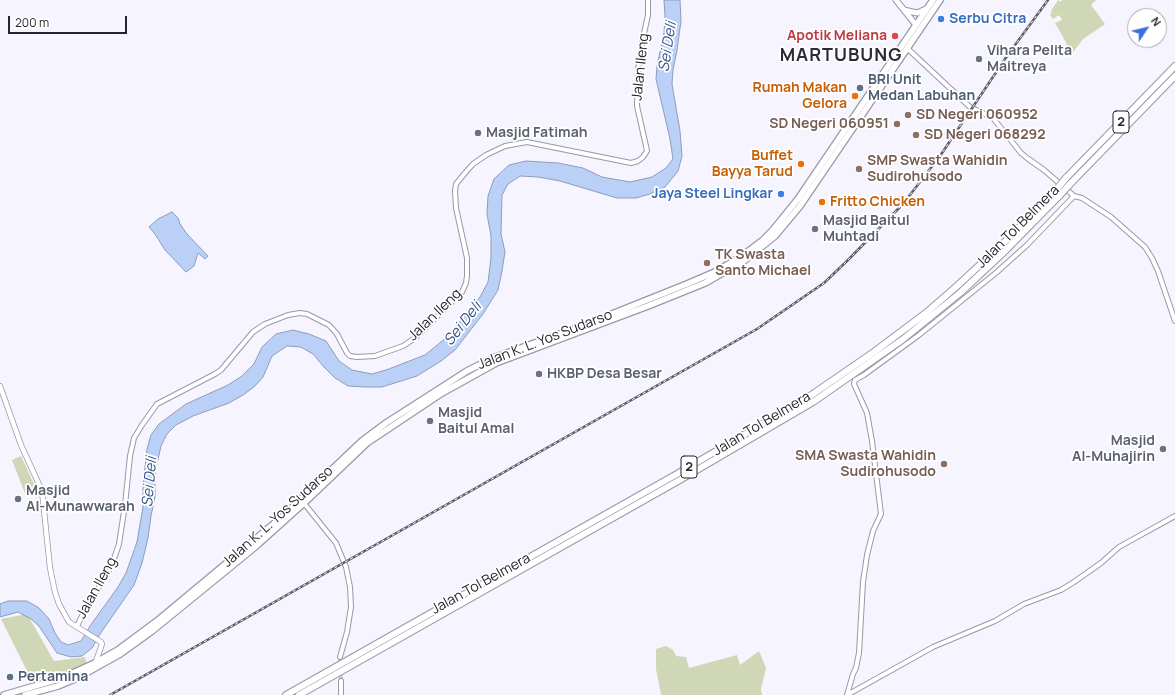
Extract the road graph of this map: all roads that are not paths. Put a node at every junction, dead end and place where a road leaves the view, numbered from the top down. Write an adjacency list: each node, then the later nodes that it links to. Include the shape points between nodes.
1 (648, 0): 19 (street, Jalan Ileng, via 648,15 638,70 636,106 647,151 644,157 631,163 527,142 505,146 486,155 473,164 456,184 456,208 467,258 466,283 462,292 415,338 403,346 375,356 350,356 329,324 307,314 288,315 253,332 221,370 157,404 134,438 119,544 115,556)
2 (896, 0): 6 (main road)
3 (933, 0): 5 (highway, Jalan K. L. Yos Sudarso)
4 (940, 0): 7 (highway, Jalan K. L. Yos Sudarso)
5 (928, 8): 6 (main road, via 917,12); 7 (highway, Jalan K. L. Yos Sudarso)
6 (903, 9): 7 (main road)
7 (918, 27): 8 (highway, Jalan K. L. Yos Sudarso); 10 (highway, Jalan K. L. Yos Sudarso)
8 (907, 48): 10 (highway, Jalan K. L. Yos Sudarso); 14 (street, via 970,107 993,118 1021,153)
9 (1175, 66): 12 (highway, Jalan Tol Belmera / 2)
10 (889, 70): 17 (highway, Jalan K. L. Yos Sudarso, via 775,236 745,260 716,278 496,363 449,389 367,443)
11 (1175, 76): 12 (highway, Jalan Tol Belmera / 2)
12 (1069, 181): 13 (highway, Jalan Tol Belmera / 2, bridge)
13 (1058, 192): 25 (highway, Jalan Tol Belmera / 2, via 926,313 810,396); 26 (highway, Jalan Tol Belmera / 2, via 1011,245 960,293 902,340 813,402)
14 (1074, 196): 15 (street, via 1082,198 1112,217 1145,247 1158,271); 28 (street, via 997,272 919,335 855,380 854,384 867,413 881,514 873,531 867,555 862,589 859,653)
15 (1175, 321)
16 (0, 386): 19 (main road, via 21,445 42,491 55,592 69,622)
17 (302, 502): 20 (street, via 336,543 346,567 351,607); 21 (highway, Jalan K. L. Yos Sudarso, via 157,621)
18 (1175, 516): 28 (street, via 1119,547 1068,586 933,647)
19 (77, 626): 21 (main road, via 102,644)
20 (340, 657)
21 (96, 665): 23 (highway, Jalan K. L. Yos Sudarso); 24 (highway, Jalan K. L. Yos Sudarso, via 77,678)
22 (341, 681): 27 (street)
23 (4, 695)
24 (25, 695)
25 (286, 695)
26 (299, 695)
27 (341, 695)
28 (847, 695)

